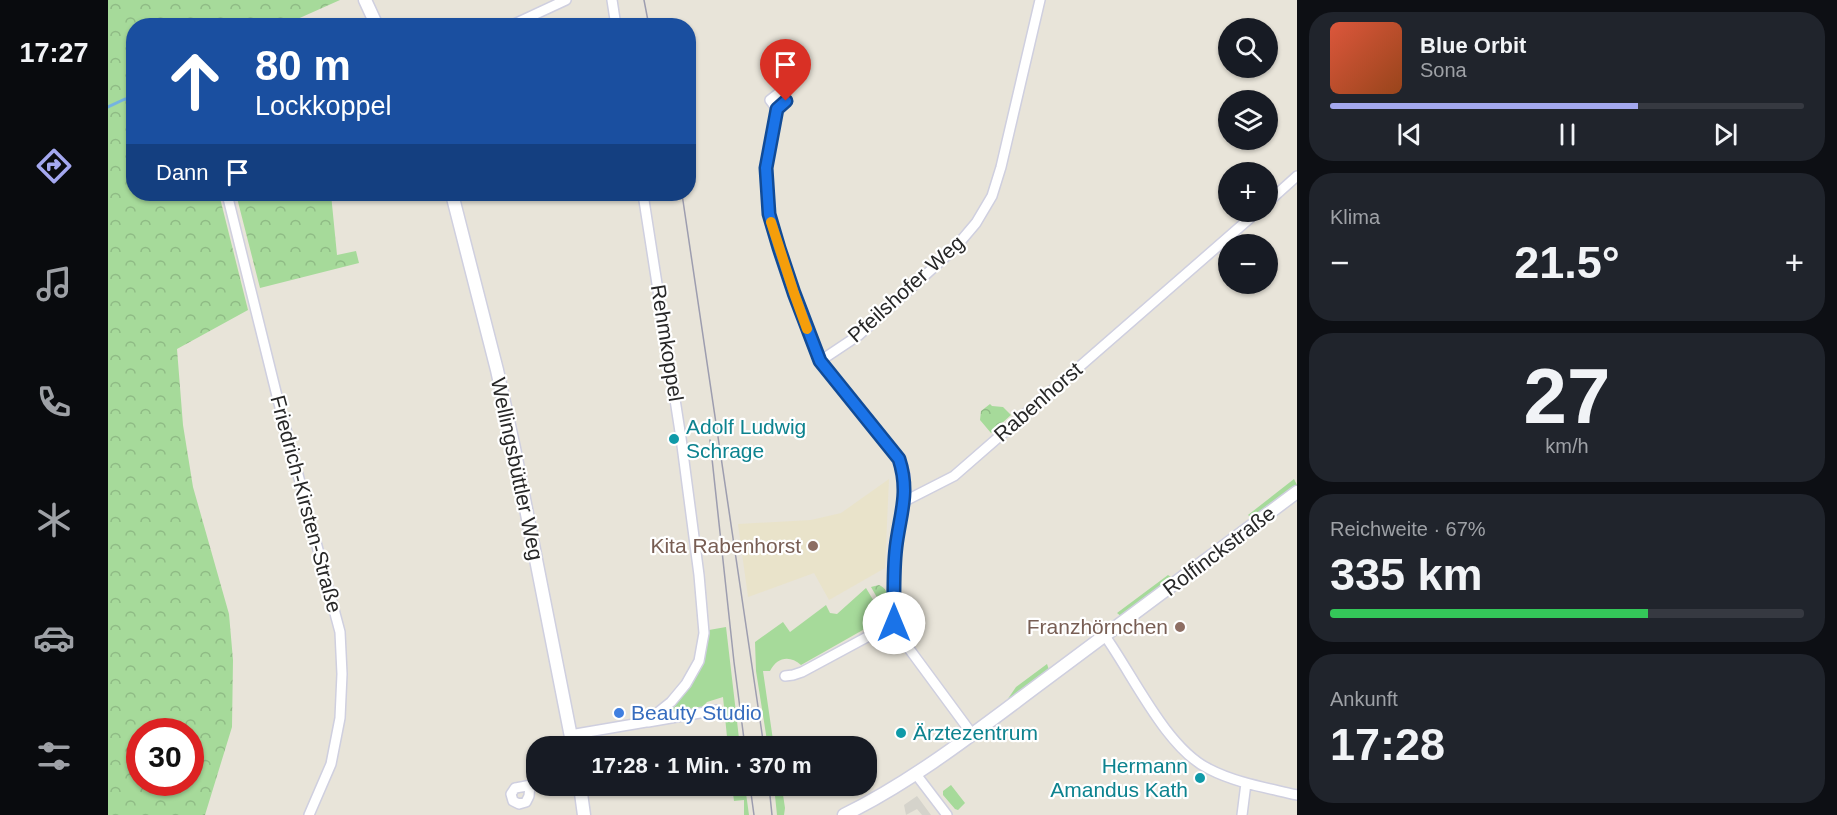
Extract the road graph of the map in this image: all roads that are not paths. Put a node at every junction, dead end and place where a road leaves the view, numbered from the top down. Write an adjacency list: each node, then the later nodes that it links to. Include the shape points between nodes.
1 (365, 0): 5 (main road)
2 (566, 0): 6 (street)
3 (612, 0): 7 (street)
4 (1040, 0): 15 (street, Pfeilshofer Weg, via 1001,167 992,196 976,223 954,249 859,335)
5 (373, 18)
6 (527, 18)
7 (615, 18)
8 (777, 109): 15 (street, via 766,168 769,214)
9 (1297, 176): 10 (street)
10 (1278, 193)
11 (229, 201): 30 (street, Friedrich-Kirsten-Straße, via 340,632 340,718 331,764)
12 (454, 201): 24 (main road, Wellingsbüttler Weg, via 512,437)
13 (645, 201): 22 (street, Rehmkoppel, via 681,438 704,633 699,661 686,684 671,702)
14 (1246, 222): 17 (street, Rabenhorst, via 954,476)
15 (820, 361): 17 (street, via 899,459 905,475)
16 (1297, 492): 19 (main road, Rolfinckstraße)
17 (905, 501): 18 (street, via 896,545)
18 (894, 623): 20 (street, via 802,672); 23 (street)
19 (1105, 636): 23 (main road, Rolfinckstraße); 27 (street, via 1176,743 1207,769)
20 (785, 676)
21 (717, 710): 22 (street, Rehmkoppel)
22 (645, 722): 25 (street, Rehmkoppel)
23 (972, 734): 26 (main road, Rolfinckstraße)
24 (570, 736)
25 (590, 736)
26 (915, 773): 32 (main road, Rolfinckstraße); 33 (street)
27 (1246, 783): 28 (street); 34 (street)
28 (1297, 795)
29 (581, 796): 31 (main road)
30 (309, 815)
31 (584, 815)
32 (844, 815)
33 (947, 815)
34 (1242, 815)

